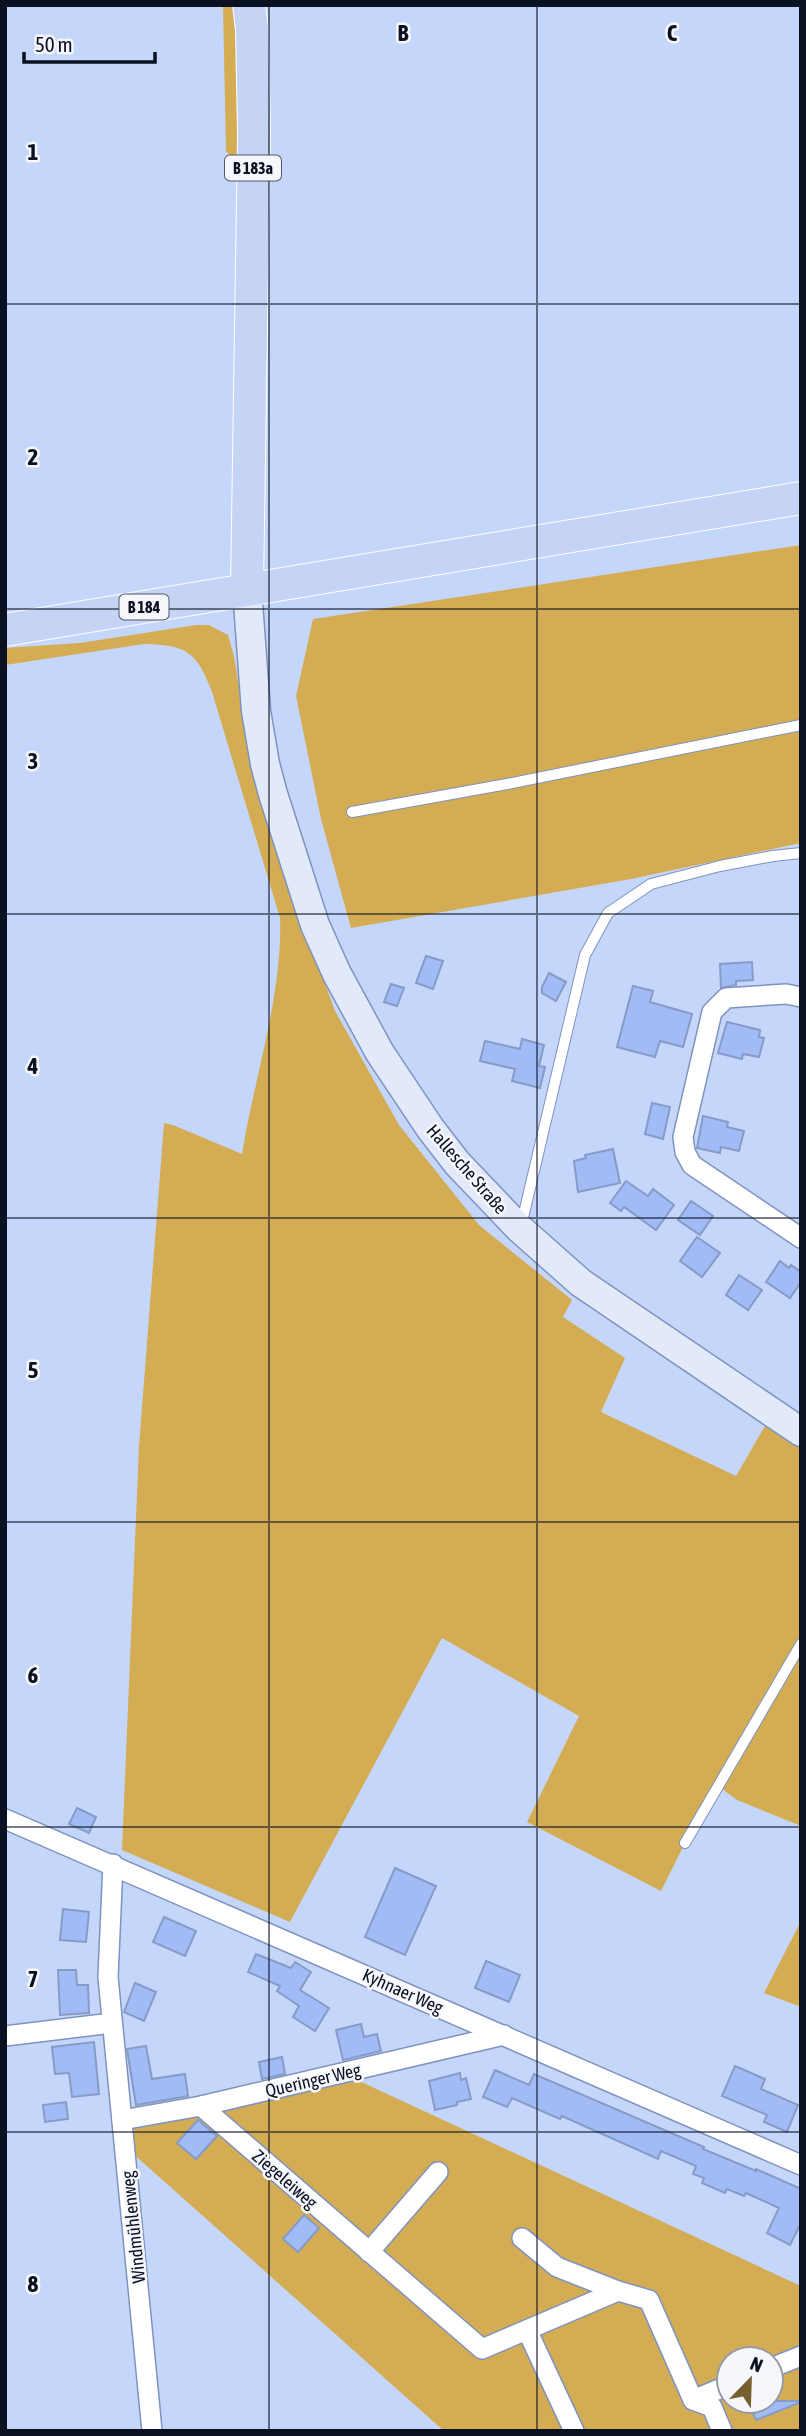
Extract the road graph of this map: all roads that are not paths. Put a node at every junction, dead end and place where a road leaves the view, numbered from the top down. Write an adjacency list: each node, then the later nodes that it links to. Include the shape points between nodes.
1 (249, 5): 3 (main road, B 183a, via 254,134)
2 (801, 498): 3 (main road)
3 (247, 589): 4 (main road, B 184); 9 (street, Hallesche Straße, via 256,711 265,764 315,925 380,1054 457,1163)
4 (5, 630)
5 (801, 725): 6 (lane)
6 (352, 812)
7 (801, 853): 9 (lane, via 720,866 651,884 608,913 585,955)
8 (801, 997): 10 (street, via 726,998 712,1012 683,1137 692,1165)
9 (520, 1230): 11 (street, Hallesche Straße, via 582,1283)
10 (801, 1238)
11 (801, 1432)
12 (801, 1644): 14 (lane)
13 (7, 1823): 15 (street, Kyhnaer Weg)
14 (685, 1843)
15 (113, 1864): 16 (street, Windmühlenweg, via 108,1977); 17 (street, Kyhnaer Weg)
16 (112, 2022): 18 (street); 20 (street, Windmühlenweg)
17 (504, 2035): 19 (street, Queringer Weg); 21 (street, Kyhnaer Weg)
18 (5, 2036)
19 (201, 2106): 20 (street, Queringer Weg); 24 (street, Ziegeleiweg)
20 (122, 2120): 29 (street, Windmühlenweg)
21 (801, 2165)
22 (438, 2172): 24 (street)
23 (522, 2238): 25 (street, via 557,2267)
24 (369, 2252): 26 (street, Ziegeleiweg, via 482,2349)
25 (618, 2291): 26 (street, Ziegeleiweg); 28 (street, via 649,2300)
26 (527, 2330): 30 (street)
27 (715, 2391): 28 (street)
28 (693, 2400): 31 (street, via 712,2407)
29 (152, 2431)
30 (574, 2431)
31 (722, 2431)

